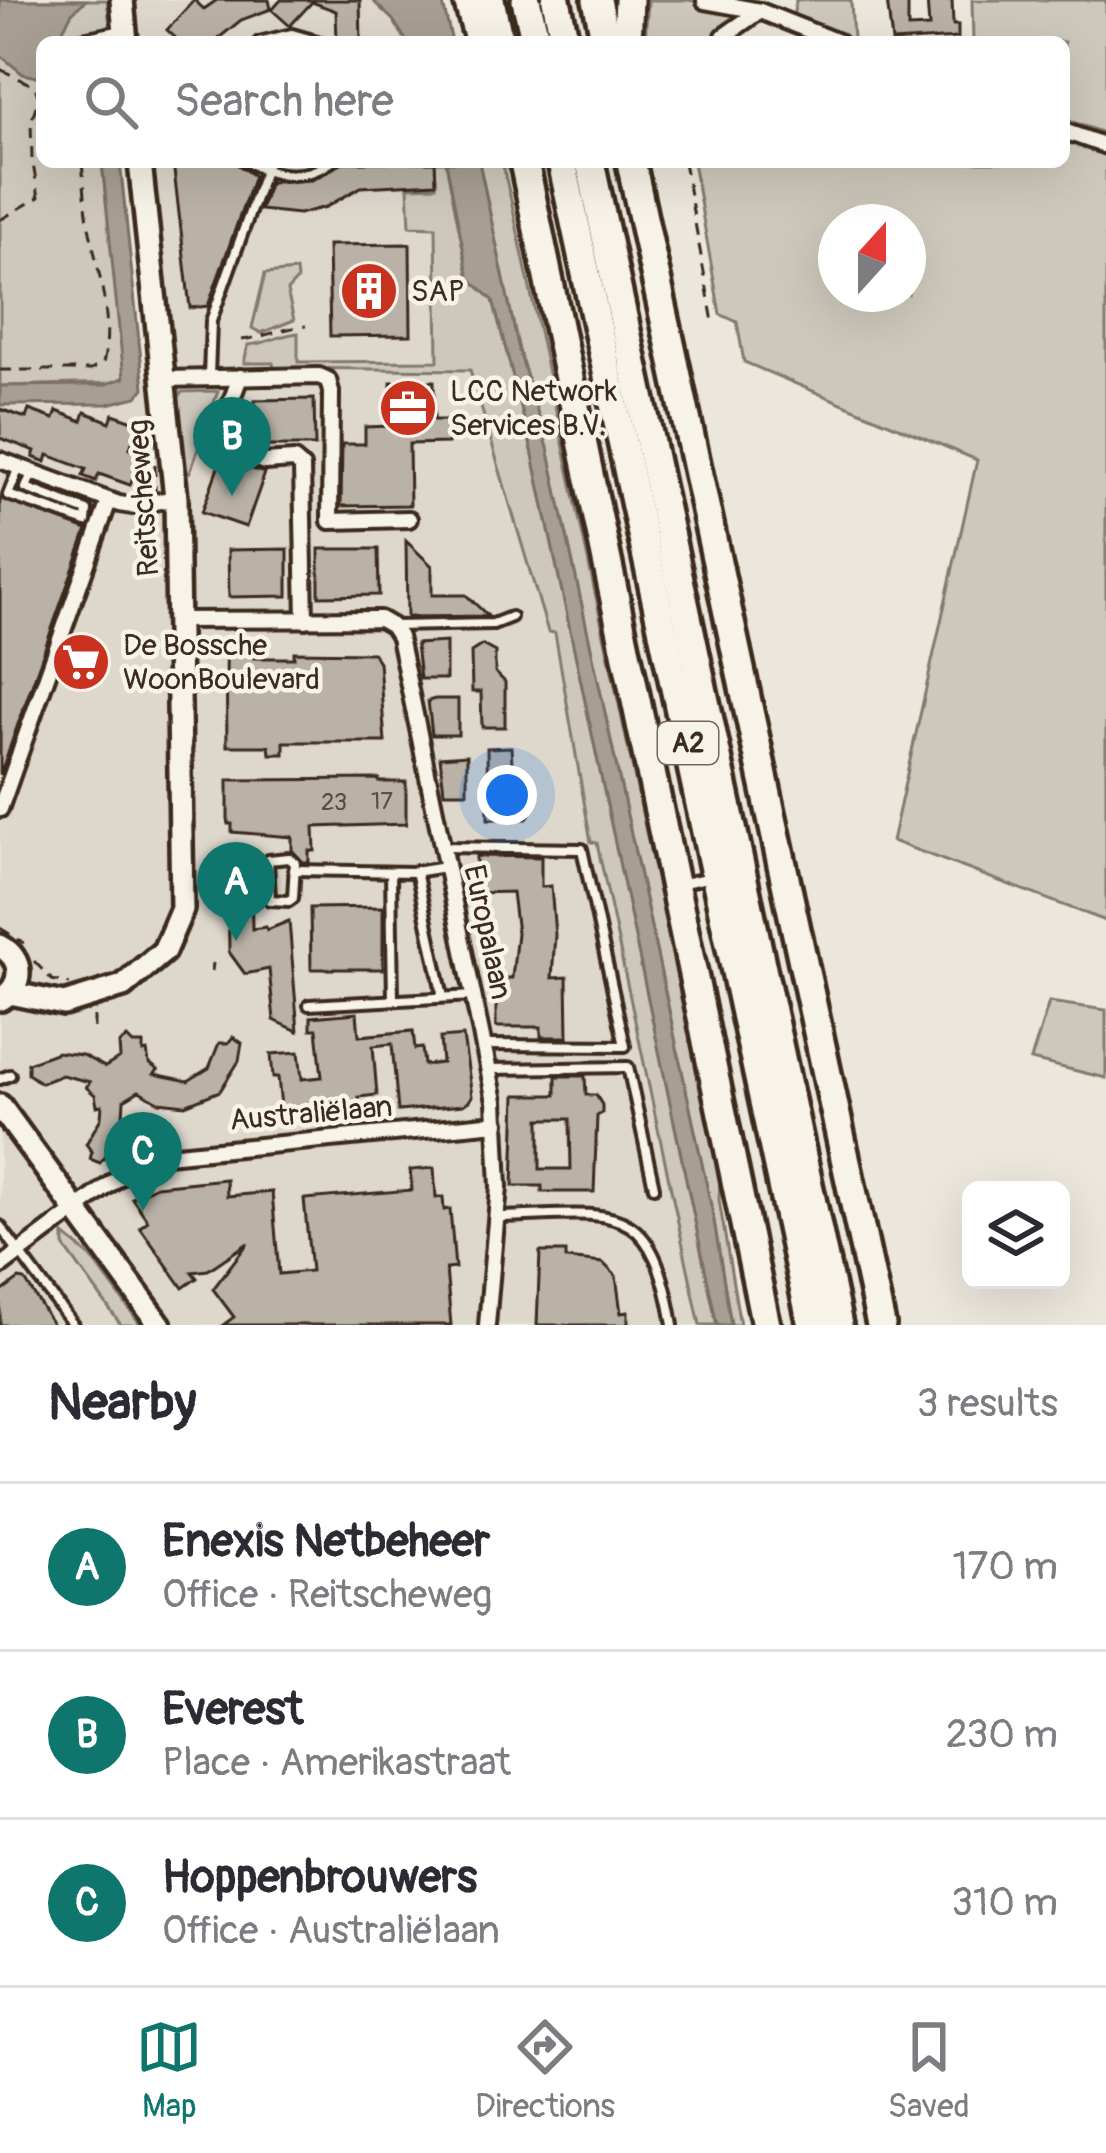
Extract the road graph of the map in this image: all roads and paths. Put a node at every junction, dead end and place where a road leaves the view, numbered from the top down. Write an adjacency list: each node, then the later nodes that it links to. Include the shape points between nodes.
1 (468, 0): 11 (highway)
2 (490, 0): 12 (highway)
3 (526, 0): 13 (highway)
4 (556, 0): 14 (highway)
5 (598, 0): 15 (highway)
6 (629, 0): 16 (highway)
7 (121, 2): 10 (street)
8 (705, 2): 9 (street)
9 (760, 11): 17 (street); 18 (street)
10 (125, 36)
11 (478, 36)
12 (498, 36)
13 (535, 36)
14 (564, 36)
15 (605, 36)
16 (627, 36)
17 (724, 36)
18 (823, 36)
19 (0, 69): 20 (path)
20 (36, 89)
21 (36, 107): 34 (path, via 38,197)
22 (1070, 133): 23 (street)
23 (1106, 146)
24 (83, 168): 38 (path, via 100,269 103,363 91,370)
25 (141, 168): 41 (street, Reitscheweg)
26 (266, 168): 40 (lane, via 211,321)
27 (271, 168): 28 (lane, via 303,175)
28 (318, 168)
29 (525, 168): 59 (highway, A2)
30 (563, 168): 58 (highway, A2)
31 (591, 168): 88 (highway, A2)
32 (637, 168): 89 (highway, A2)
33 (685, 168): 35 (path)
34 (0, 220)
35 (713, 322)
36 (306, 326): 37 (path)
37 (242, 340)
38 (0, 370)
39 (241, 377): 40 (street); 47 (street, via 328,380 330,520); 50 (street, via 215,445 302,467)
40 (209, 378): 41 (street)
41 (164, 379): 45 (street, Reitscheweg)
42 (154, 450): 45 (path)
43 (0, 460): 44 (street)
44 (26, 470): 44 (lane, via 26,488 87,511 86,522 8,496); 46 (street)
45 (166, 500): 46 (street); 49 (street, Reitscheweg)
46 (109, 501): 52 (street)
47 (410, 519)
48 (511, 617): 51 (lane)
49 (178, 620): 50 (street); 65 (street, Reitscheweg, via 181,914 147,969 123,986)
50 (305, 620): 51 (street)
51 (392, 626): 53 (street, Europalaan)
52 (0, 808)
53 (442, 847): 54 (street, Europalaan); 70 (lane, via 582,849 625,1046)
54 (446, 866): 56 (lane); 66 (street, Europalaan)
55 (294, 870): 55 (lane, via 291,901 268,898 269,859 292,860); 57 (lane)
56 (416, 871): 57 (lane); 67 (lane)
57 (392, 872): 68 (lane)
58 (716, 876): 59 (lane); 87 (highway, A2)
59 (677, 884): 86 (highway, A2)
60 (0, 928): 65 (path, via 21,940 41,972)
61 (0, 946): 64 (street, via 14,957)
62 (213, 963): 63 (path)
63 (212, 971)
64 (10, 988): 65 (street, Reitscheweg, via 64,1004)
65 (85, 990)
66 (473, 996): 67 (lane); 70 (street, Europalaan)
67 (443, 997): 68 (lane)
68 (393, 1000): 69 (lane)
69 (309, 1004)
70 (483, 1045): 71 (street, Europalaan)
71 (488, 1069): 73 (street, Europalaan); 76 (lane, via 628,1067)
72 (0, 1106): 77 (street)
73 (497, 1123): 75 (street, Australiëlaan); 78 (street, Europalaan)
74 (161, 1128): 75 (lane)
75 (162, 1154): 77 (street, Australiëlaan, via 136,1163)
76 (654, 1187)
77 (76, 1209): 80 (street, Australiëlaan); 83 (street)
78 (496, 1217): 84 (street, Europalaan); 85 (lane, via 623,1221 656,1254)
79 (0, 1226): 80 (lane)
80 (19, 1252): 81 (street, Australiëlaan); 82 (lane)
81 (0, 1267)
82 (73, 1325)
83 (160, 1325)
84 (487, 1325)
85 (673, 1325)
86 (766, 1325)
87 (812, 1325)
88 (838, 1325)
89 (881, 1325)

